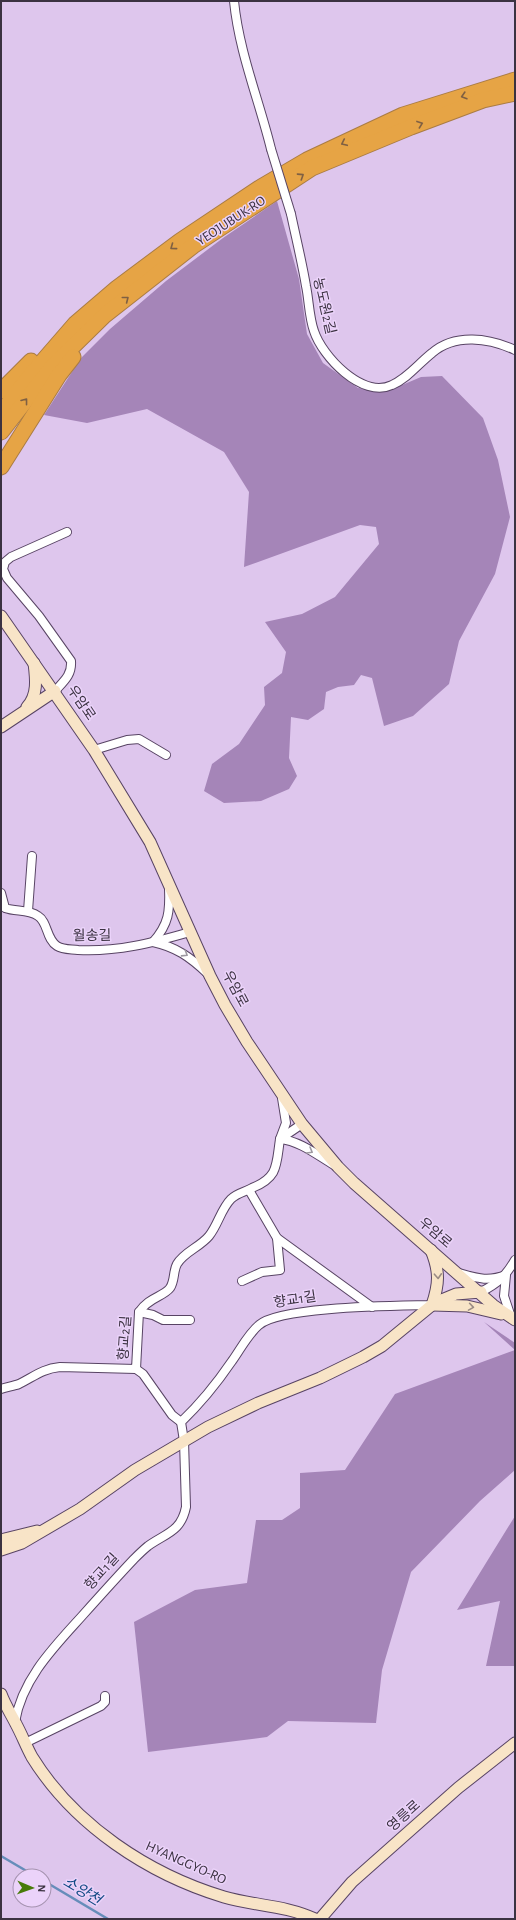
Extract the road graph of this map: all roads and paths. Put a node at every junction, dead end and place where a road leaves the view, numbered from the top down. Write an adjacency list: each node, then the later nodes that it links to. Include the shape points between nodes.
1 (234, 1): 6 (street, 농도원2길, bridge, via 241,44 291,214 313,330 325,354 337,367 356,380 380,388 390,386 412,372 442,345 454,341 488,340)
2 (515, 80): 5 (highway, YEOJUBUK-RO, one-way to 5, via 403,115 307,160 180,242 117,288)
3 (515, 93): 4 (highway, YEOJUBUK-RO, one-way to 3, via 193,246 312,168 483,100)
4 (105, 315): 9 (highway, YEOJUBUK-RO, one-way to 4, via 52,367); 10 (highway, via 59,375)
5 (75, 324): 7 (highway, via 45,348); 8 (highway, YEOJUBUK-RO)
6 (515, 350)
7 (1, 391)
8 (1, 413)
9 (1, 432)
10 (1, 467)
11 (67, 532): 14 (street, via 11,557 5,562 3,569 6,578 39,616 71,660 69,676)
12 (1, 616): 13 (street, 우암로)
13 (34, 661): 14 (street, 우암로); 15 (street, via 35,691 32,702)
14 (55, 691): 15 (street); 17 (street, 우암로)
15 (23, 711): 16 (street)
16 (1, 727)
17 (94, 750): 18 (street, via 139,739); 20 (street, 우암로, via 150,842)
18 (166, 755)
19 (32, 856): 22 (street)
20 (168, 881): 23 (street, 우암로); 24 (street, via 168,917 163,931)
21 (1, 893): 22 (street, via 5,908)
22 (28, 911): 24 (street, 월송길, via 43,920 50,940 65,949 97,951)
23 (190, 932): 24 (street, 월송길); 25 (street, 우암로)
24 (153, 942): 25 (street, one-way to 25, via 179,950)
25 (210, 976): 26 (street, 우암로, via 225,1005)
26 (281, 1093): 27 (street, 우암로); 28 (street, 향교2길, via 286,1123)
27 (302, 1124): 28 (street); 29 (street, 우암로)
28 (280, 1139): 29 (street, one-way to 29, via 298,1144); 30 (street, 향교2길, via 274,1174 269,1180)
29 (338, 1167): 32 (street, 우암로, via 380,1207)
30 (249, 1190): 31 (street); 40 (street, 향교2길, via 230,1200 208,1237 182,1257 176,1266 169,1289 149,1300)
31 (277, 1238): 36 (street, via 280,1270 262,1272); 39 (street)
32 (430, 1248): 34 (street, 우암로); 38 (street, one-way to 38, via 436,1261 438,1275 438,1287)
33 (515, 1260): 35 (street)
34 (459, 1273): 35 (street, via 493,1280); 37 (street, 우암로)
35 (506, 1276): 37 (street); 41 (street, via 504,1296)
36 (242, 1281)
37 (481, 1292): 38 (street, 향교1길, via 456,1294); 41 (street, 우암로, via 493,1305)
38 (432, 1306): 39 (street, 향교1길); 41 (street, one-way to 41, via 467,1306 487,1309); 46 (street, 향교1길, via 382,1346 363,1357 258,1403)
39 (372, 1307): 45 (street, 향교1길, via 286,1315 263,1321 214,1387)
40 (139, 1312): 42 (street, via 163,1320); 43 (street, 향교2길)
41 (513, 1318)
42 (190, 1320)
43 (136, 1369): 44 (street, 향교2길, via 48,1368 18,1384); 45 (street, via 143,1374 172,1414)
44 (1, 1389)
45 (182, 1422): 46 (street, 향교1길)
46 (184, 1441): 48 (street, 향교1길, via 135,1470 80,1509); 54 (street, 향교1길, via 186,1507 179,1525 134,1559 52,1648 30,1681 18,1707)
47 (1, 1534): 48 (street, via 10,1532)
48 (21, 1538): 49 (street, 향교1길); 50 (street, 향교1길); 51 (street, via 20,1547)
49 (1, 1540)
50 (1, 1550)
51 (1, 1556)
52 (1, 1694): 54 (street, HYANGGYO-RO)
53 (105, 1696): 55 (street, via 105,1702 101,1706)
54 (15, 1722): 55 (street, HYANGGYO-RO)
55 (25, 1743): 57 (street, HYANGGYO-RO, via 44,1772 84,1818 148,1865 225,1897 296,1910)
56 (515, 1743): 58 (street, 영릉로, via 458,1788 352,1882)
57 (315, 1919)
58 (320, 1919)

